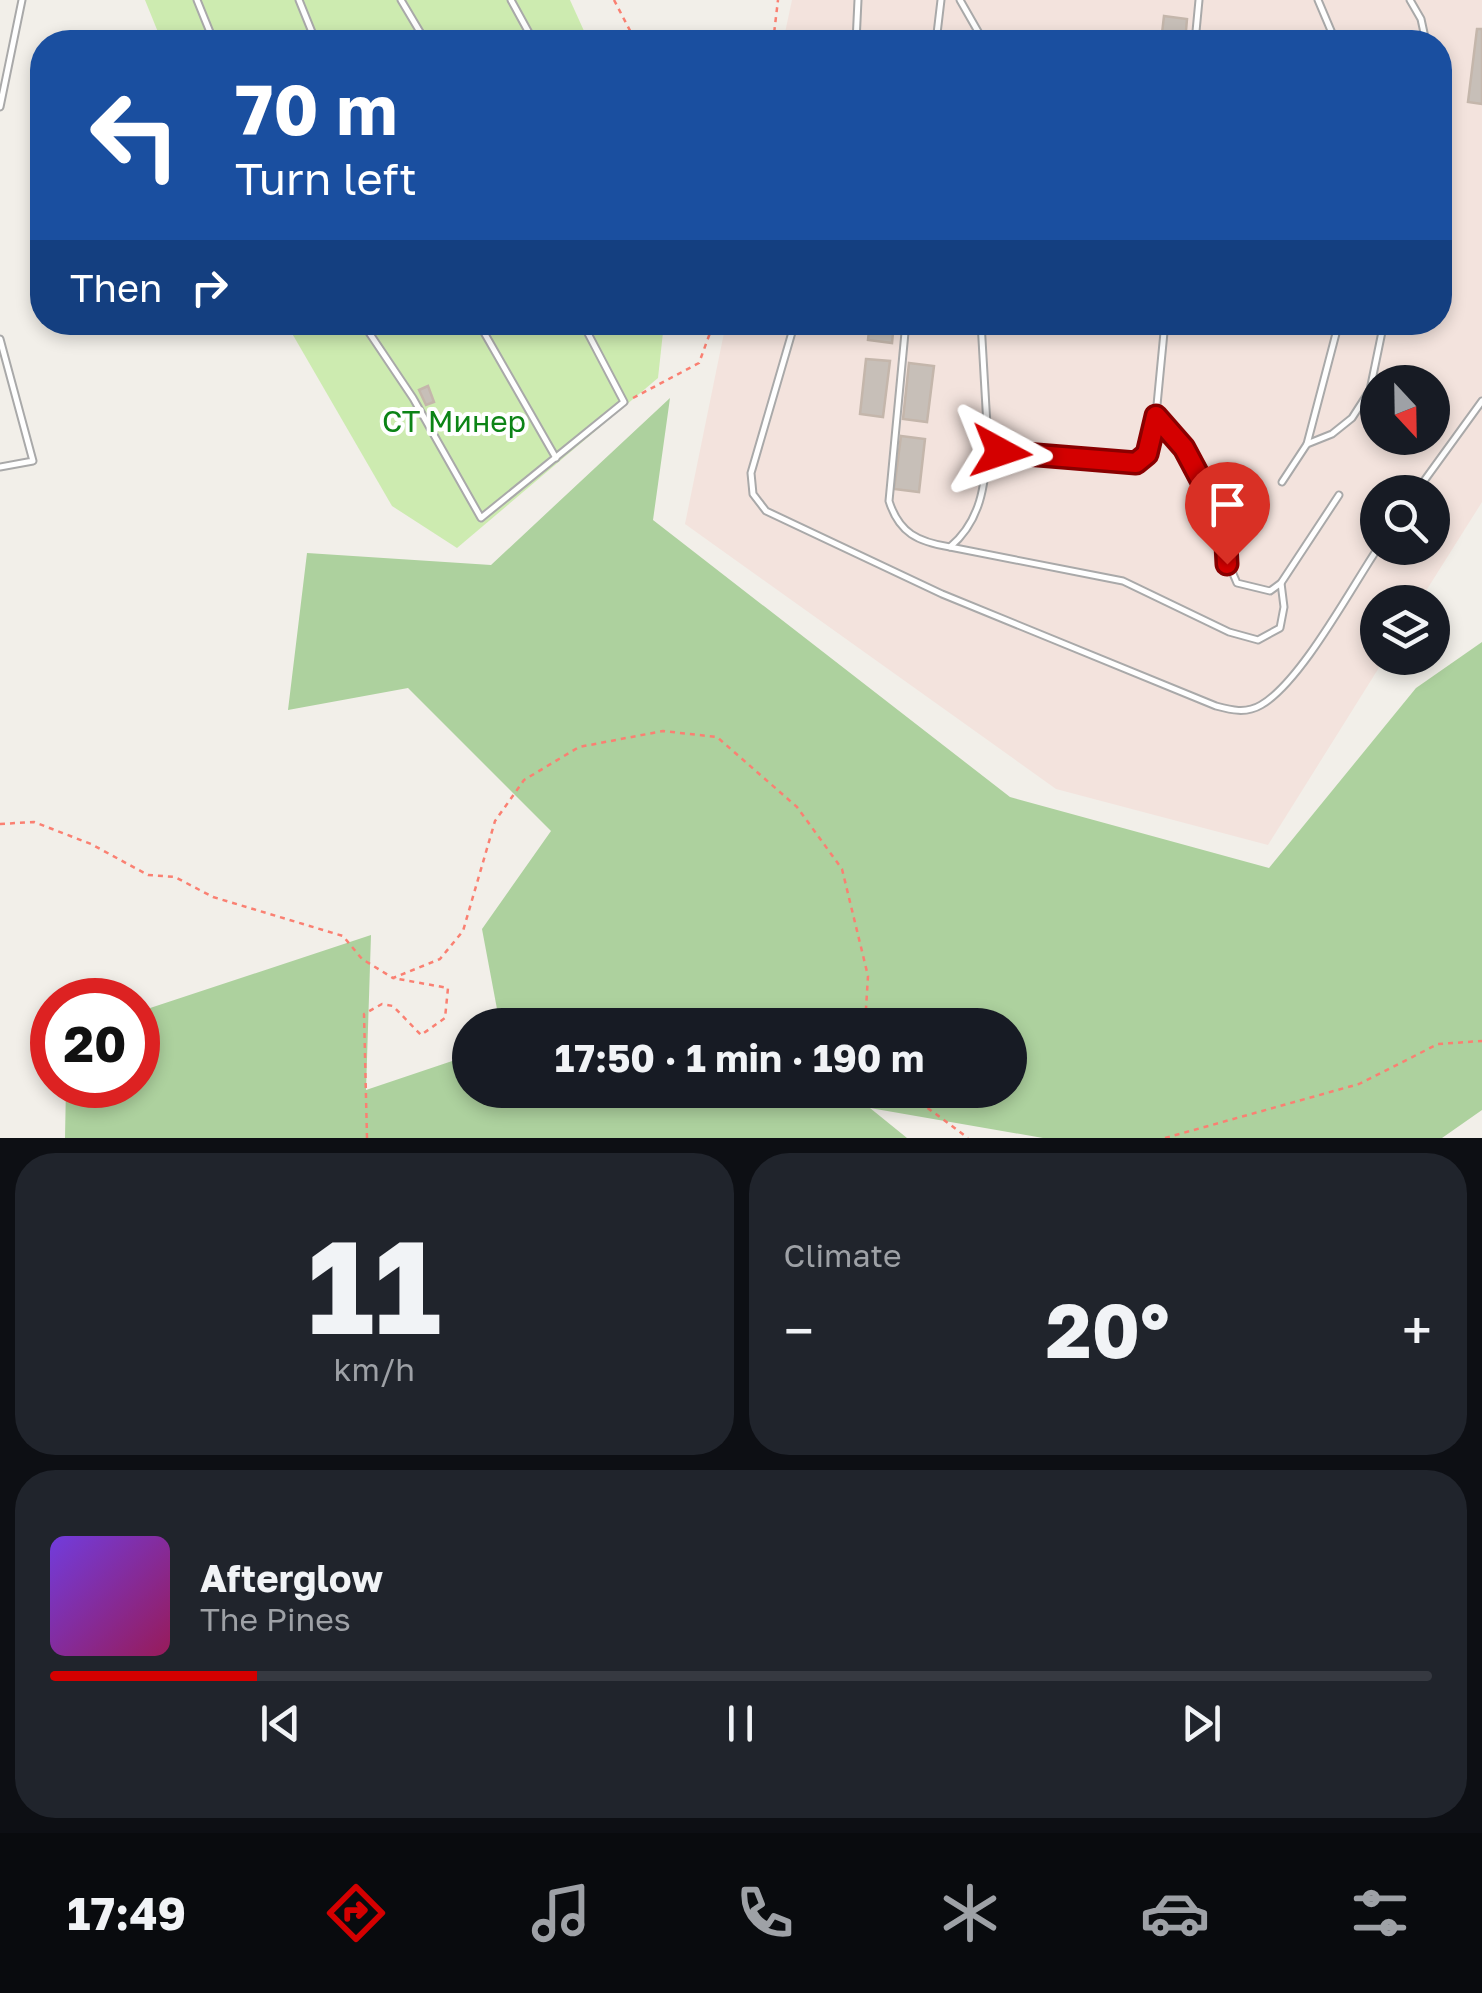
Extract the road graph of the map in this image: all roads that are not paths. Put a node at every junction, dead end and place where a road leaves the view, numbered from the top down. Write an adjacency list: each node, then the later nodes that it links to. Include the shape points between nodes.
1 (22, 0): 22 (lane)
2 (196, 0): 12 (lane)
3 (299, 0): 13 (lane)
4 (402, 0): 14 (lane)
5 (511, 0): 15 (lane)
6 (858, 0): 16 (lane)
7 (941, 0): 17 (lane)
8 (960, 0): 18 (lane)
9 (1199, 0): 19 (lane)
10 (1318, 0): 20 (lane)
11 (1410, 0): 21 (lane)
12 (209, 30)
13 (311, 30)
14 (419, 30)
15 (527, 30)
16 (857, 30)
17 (937, 30)
18 (977, 30)
19 (1196, 30)
20 (1331, 30)
21 (1423, 30)
22 (0, 106)
23 (371, 335): 37 (lane, via 481,518)
24 (485, 335): 37 (lane)
25 (589, 335): 37 (lane, via 624,402)
26 (791, 335): 43 (lane, via 752,473 753,494 766,511 942,594 1216,706 1238,712 1260,706 1289,681)
27 (905, 335): 42 (lane, via 889,501 895,522 920,542)
28 (982, 335): 35 (lane)
29 (1164, 335): 34 (lane)
30 (1336, 335): 36 (lane)
31 (1381, 335): 36 (lane, via 1370,390 1352,418)
32 (0, 338): 38 (lane, via 33,461)
33 (1482, 401): 39 (lane)
34 (1156, 416): 35 (lane, via 1147,454 1136,463 1001,452); 44 (lane, via 1184,448 1225,525 1227,564 1237,583 1270,591)
35 (988, 443): 42 (lane, via 971,529)
36 (1307, 444): 40 (lane)
37 (556, 458)
38 (0, 467)
39 (1428, 475)
40 (1282, 482)
41 (1339, 495): 44 (lane)
42 (950, 547): 44 (lane, via 1122,581 1258,640 1280,628)
43 (1367, 565)
44 (1281, 582)

